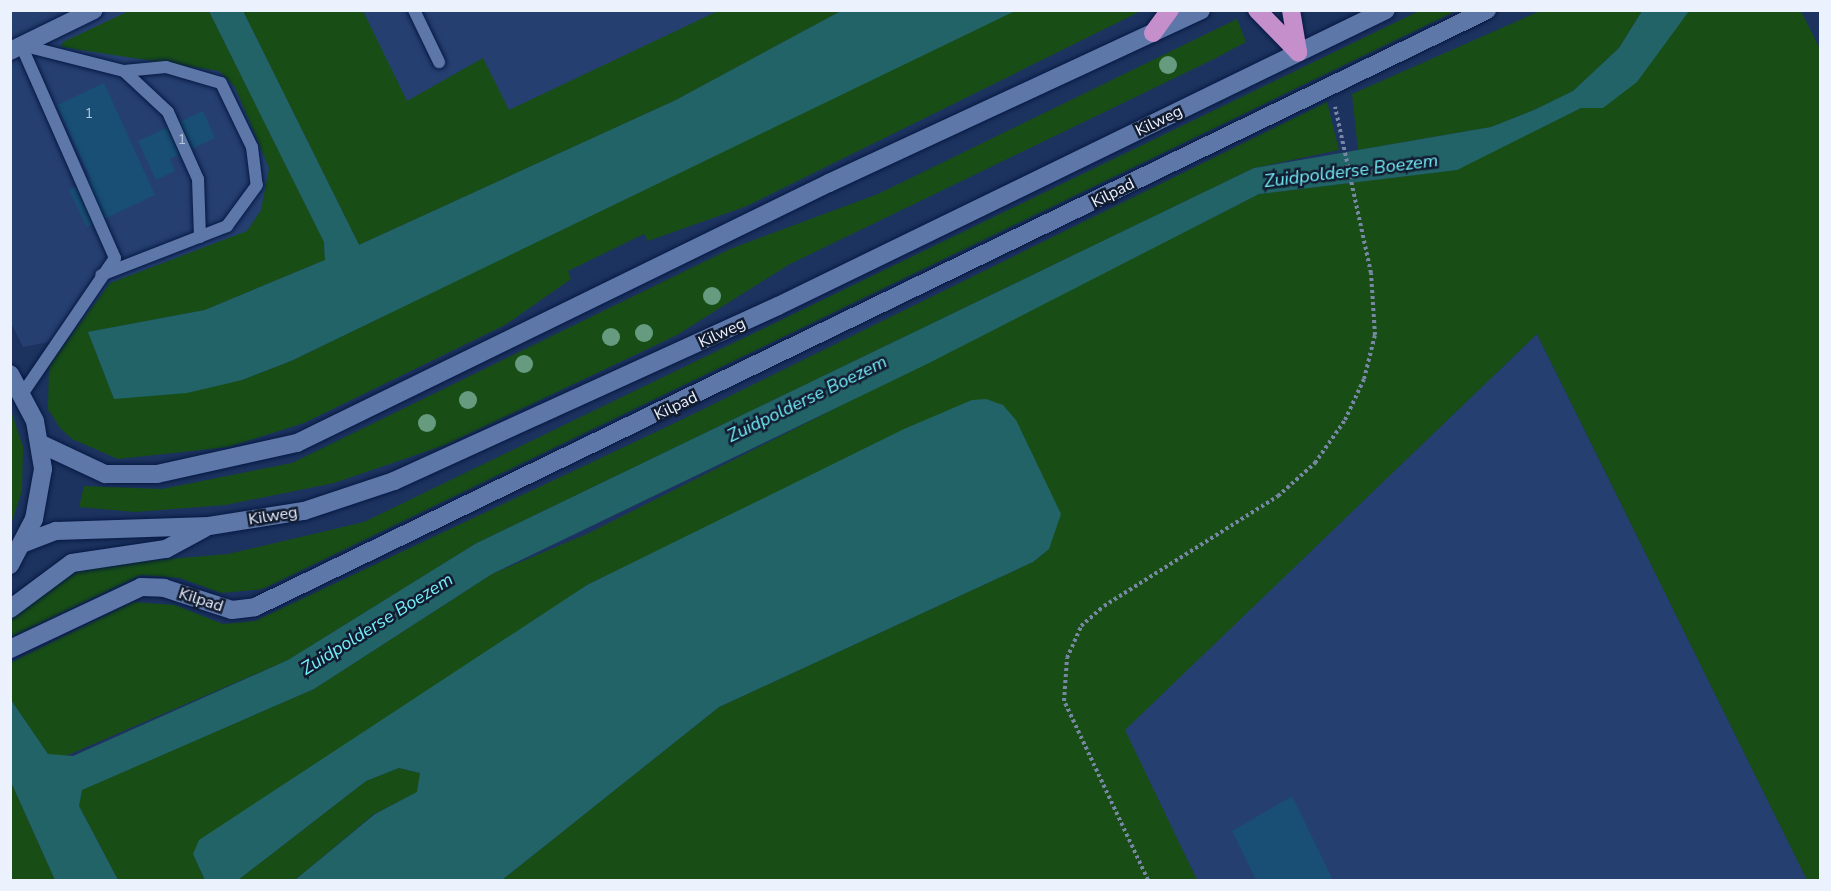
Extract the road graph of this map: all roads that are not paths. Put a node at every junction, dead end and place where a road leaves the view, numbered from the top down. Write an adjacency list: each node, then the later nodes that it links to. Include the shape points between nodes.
1 (94, 10): 10 (main road)
2 (414, 10): 12 (lane)
3 (1170, 10): 9 (highway)
4 (1201, 10): 9 (main road)
5 (1257, 10): 11 (highway)
6 (1291, 10): 11 (highway)
7 (1386, 10): 11 (main road, Kilweg)
8 (1487, 10): 23 (main road, Kilpad, via 255,607 232,610 164,588 141,587)
9 (1153, 33): 18 (main road, via 829,183 297,442 157,474 105,474)
10 (16, 48): 13 (lane); 15 (lane, via 115,258)
11 (1298, 52): 19 (main road, Kilweg, via 473,449 303,511)
12 (439, 62)
13 (124, 71): 14 (lane, via 168,112 198,179); 14 (lane, via 166,67 221,83 252,147 257,184 227,226)
14 (200, 237): 15 (lane)
15 (101, 275): 17 (lane)
16 (10, 374): 17 (main road)
17 (23, 393): 18 (main road)
18 (41, 444): 20 (main road, via 40,495)
19 (209, 526): 20 (main road, Kilweg, via 74,528); 22 (main road, via 166,549 72,563)
20 (24, 543): 21 (main road)
21 (10, 564)
22 (10, 609)
23 (10, 649)

